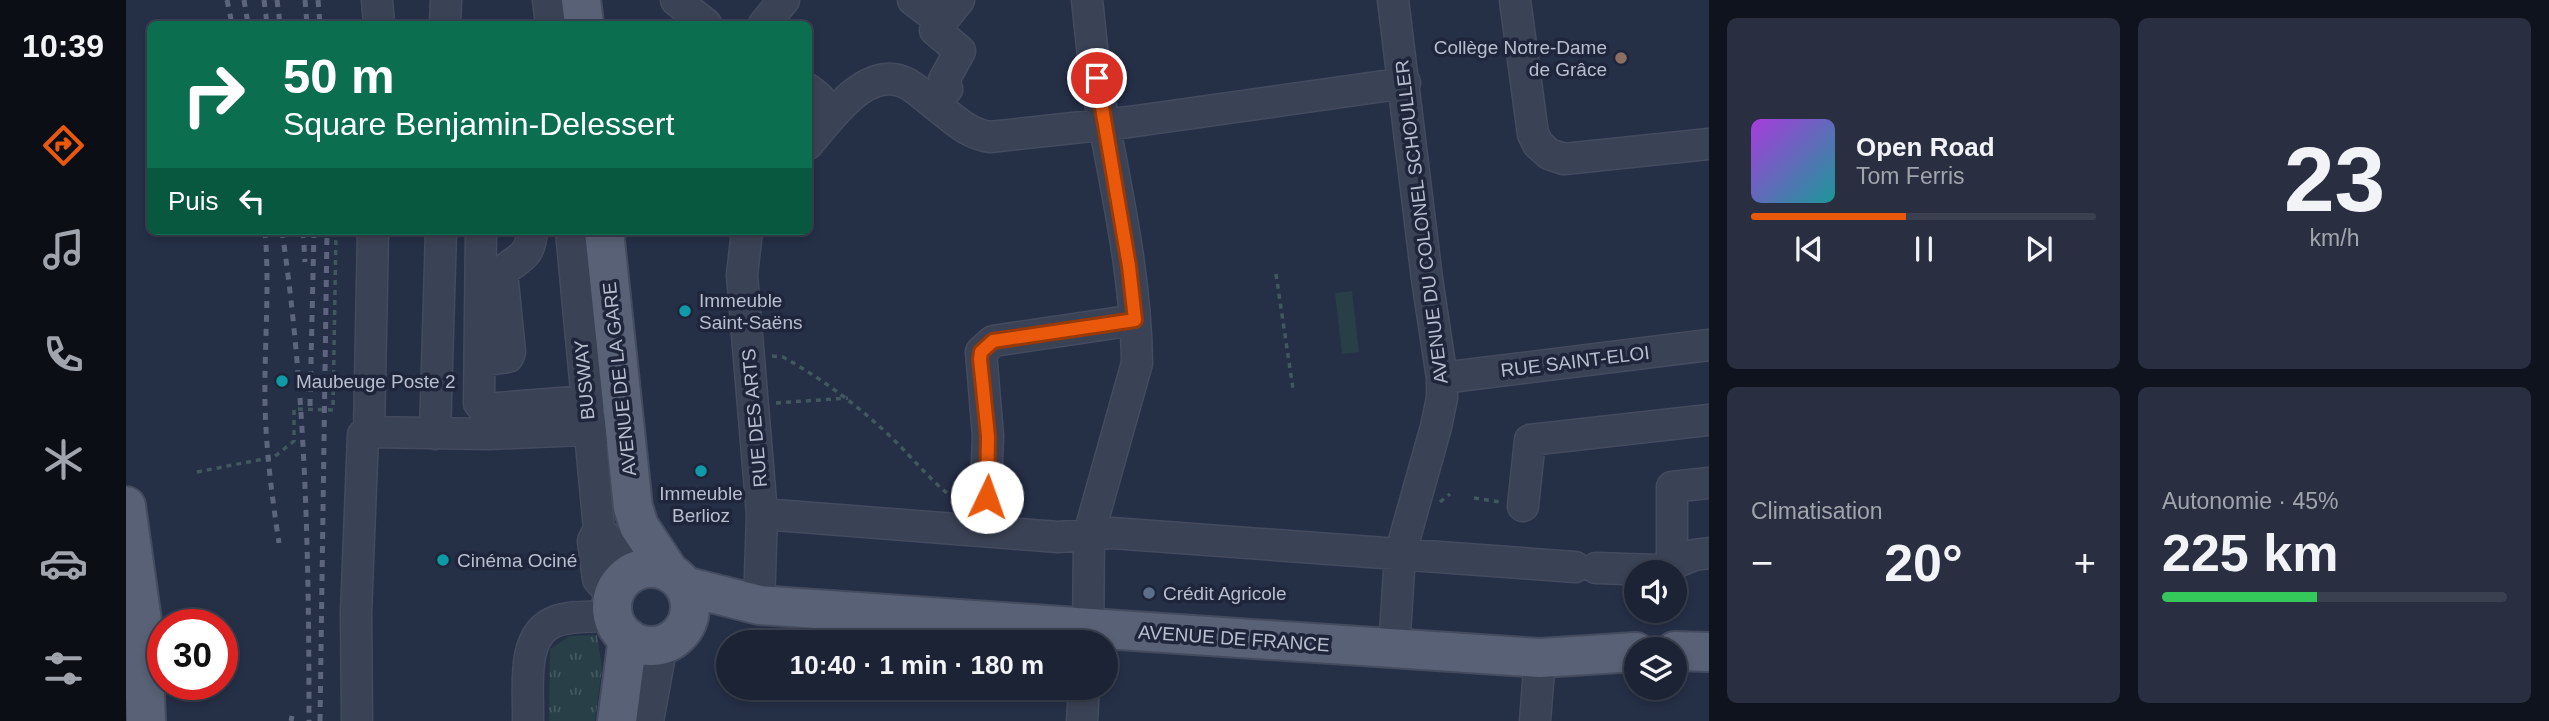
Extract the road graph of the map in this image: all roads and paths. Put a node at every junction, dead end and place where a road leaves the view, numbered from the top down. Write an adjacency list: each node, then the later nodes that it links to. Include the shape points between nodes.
1 (377, 0): 12 (street)
2 (446, 0): 13 (street)
3 (548, 0): 14 (street)
4 (581, 0): 15 (main road)
5 (676, 0): 16 (street)
6 (784, 0): 17 (street)
7 (914, 0): 11 (street)
8 (1087, 0): 22 (street)
9 (1393, 0): 18 (street, AVENUE DU COLONEL SCHOULLER)
10 (1515, 0): 24 (street, via 1533,134 1549,154 1589,158)
11 (950, 11): 20 (street, via 934,30 960,51 944,80 947,89)
12 (379, 21)
13 (445, 21)
14 (551, 21)
15 (584, 21)
16 (702, 21)
17 (766, 21)
18 (1405, 83): 22 (street); 39 (street, AVENUE DU COLONEL SCHOULLER)
19 (812, 92): 21 (street, via 819,97)
20 (934, 104): 22 (street, via 964,128 990,137); 23 (street, via 907,84 882,79 859,89)
21 (812, 122)
22 (1105, 124): 34 (street)
23 (812, 130)
24 (1709, 144)
25 (336, 235): 48 (path, via 333,410 294,409 294,441 274,457)
26 (373, 235): 46 (street)
27 (441, 235): 47 (street)
28 (481, 235): 38 (street)
29 (532, 235): 38 (street, via 528,251 502,272 508,357)
30 (572, 235): 45 (street, BUSWAY)
31 (604, 235): 35 (main road, AVENUE DE LA GARE)
32 (746, 235): 37 (street, RUE DES ARTS, via 742,275)
33 (1276, 274): 40 (path)
34 (1135, 320): 53 (street, via 1020,335 986,345 980,359 988,436); 54 (street, via 1137,363)
35 (615, 341): 45 (main road, AVENUE DE LA GARE); 45 (street)
36 (1709, 345): 39 (street, RUE SAINT-ELOI)
37 (749, 355): 41 (path, via 783,357); 42 (street, RUE DES ARTS)
38 (480, 361): 44 (street)
39 (1441, 378): 56 (street, AVENUE DU COLONEL SCHOULLER, via 1436,427)
40 (1293, 389)
41 (848, 398): 42 (path); 53 (path, via 943,491)
42 (753, 405): 52 (street, RUE DES ARTS)
43 (1709, 420): 51 (street, via 1530,440)
44 (483, 421): 45 (street); 47 (street)
45 (600, 422): 61 (main road, AVENUE DE LA GARE, via 639,526); 61 (street, BUSWAY, via 599,529)
46 (369, 432): 47 (street); 72 (street, via 363,435)
47 (435, 433)
48 (197, 472)
49 (1709, 483): 57 (street, via 1672,487)
50 (126, 506): 71 (main road, via 142,621)
51 (1523, 506)
52 (762, 514): 53 (street); 60 (street, RUE DES ARTS)
53 (987, 521): 54 (street, via 1058,537)
54 (1089, 534): 56 (street); 63 (street)
55 (1709, 553): 58 (street)
56 (1399, 555): 59 (street); 65 (street, AVENUE DU COLONEL SCHOULLER)
57 (1672, 560)
58 (1683, 560)
59 (1624, 569)
60 (754, 604): 61 (main road, AVENUE DE FRANCE); 62 (main road, AVENUE DE FRANCE)
61 (646, 613): 73 (street, via 574,618 555,622 538,634 530,661); 74 (street); 75 (main road); 76 (main road, via 645,674); 77 (street)
62 (1034, 630)
63 (1088, 630)
64 (1118, 636): 65 (main road, AVENUE DE FRANCE)
65 (1394, 649): 69 (main road, AVENUE DE FRANCE)
66 (1687, 651): 67 (main road)
67 (1709, 652)
68 (1624, 653): 69 (main road, AVENUE DE FRANCE)
69 (1540, 658): 79 (street)
70 (1083, 700): 78 (street)
71 (146, 721)
72 (357, 721)
73 (528, 721)
74 (607, 721)
75 (617, 721)
76 (637, 721)
77 (648, 721)
78 (1082, 721)
79 (1535, 721)

